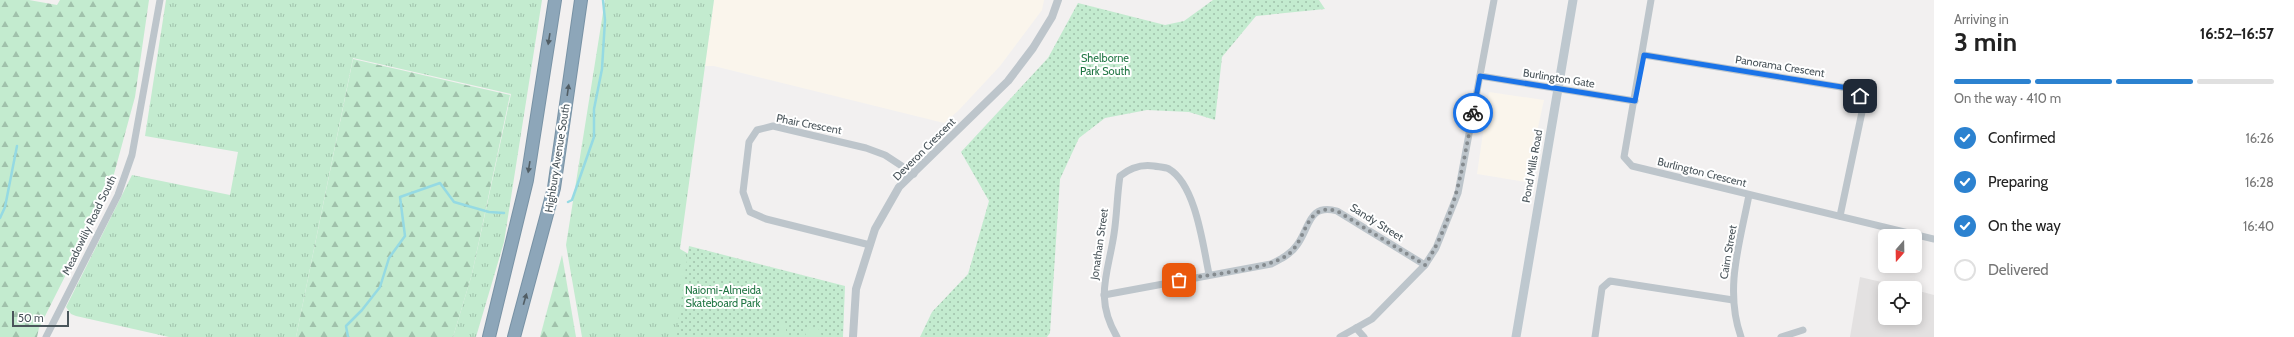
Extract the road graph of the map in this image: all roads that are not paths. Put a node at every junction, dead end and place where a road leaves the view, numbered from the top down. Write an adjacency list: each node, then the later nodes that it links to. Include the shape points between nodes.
1 (160, 0): 23 (street, Meadowlily Road South, via 132,155 118,195)
2 (555, 0): 24 (highway, one-way to 24, via 527,180)
3 (581, 0): 25 (highway, Highbury Avenue South, one-way to 3, via 554,188)
4 (1058, 0): 12 (street, Deveron Crescent, via 1052,17 1033,48 1008,81)
5 (1494, 0): 9 (street)
6 (1573, 0): 10 (main road, Pond Mills Road)
7 (1651, 0): 8 (street, Burlington Crescent)
8 (1644, 55): 11 (street, Burlington Crescent); 14 (street, Panorama Crescent, via 1848,88 1860,96 1862,112)
9 (1480, 76): 10 (street, Burlington Gate); 17 (street, via 1458,193 1436,248)
10 (1558, 88): 11 (street, Burlington Gate); 30 (main road, Pond Mills Road)
11 (1635, 101): 13 (street, Burlington Crescent, via 1624,157 1632,166)
12 (914, 174): 16 (street, Deveron Crescent, via 899,187 875,229); 16 (street, Phair Crescent, via 886,155 866,148 773,126 757,130 749,142 743,192 750,212 766,219)
13 (1749, 195): 14 (street, Burlington Crescent); 20 (street, Cairn Street, via 1734,267)
14 (1840, 216): 15 (street, Burlington Crescent)
15 (1934, 239)
16 (870, 245): 26 (street, Deveron Crescent, via 856,290)
17 (1425, 265): 18 (street, Sandy Street, via 1337,211 1326,208 1317,212 1308,222 1297,245 1287,255 1271,264); 21 (street, via 1372,319)
18 (1209, 274): 19 (street, Sandy Street); 19 (street, Jonathan Street, via 1197,220 1182,181 1169,169 1150,166 1130,168 1120,176 1114,234 1104,276)
19 (1104, 295): 27 (street, Jonathan Street, via 1109,324)
20 (1733, 300): 31 (street, via 1610,281 1602,288); 32 (street, Cairn Street)
21 (1356, 328): 28 (street); 29 (street)
22 (1802, 330): 33 (street)
23 (46, 337)
24 (489, 337)
25 (514, 337)
26 (853, 337)
27 (1117, 337)
28 (1340, 337)
29 (1364, 337)
30 (1516, 337)
31 (1595, 337)
32 (1741, 337)
33 (1780, 337)

